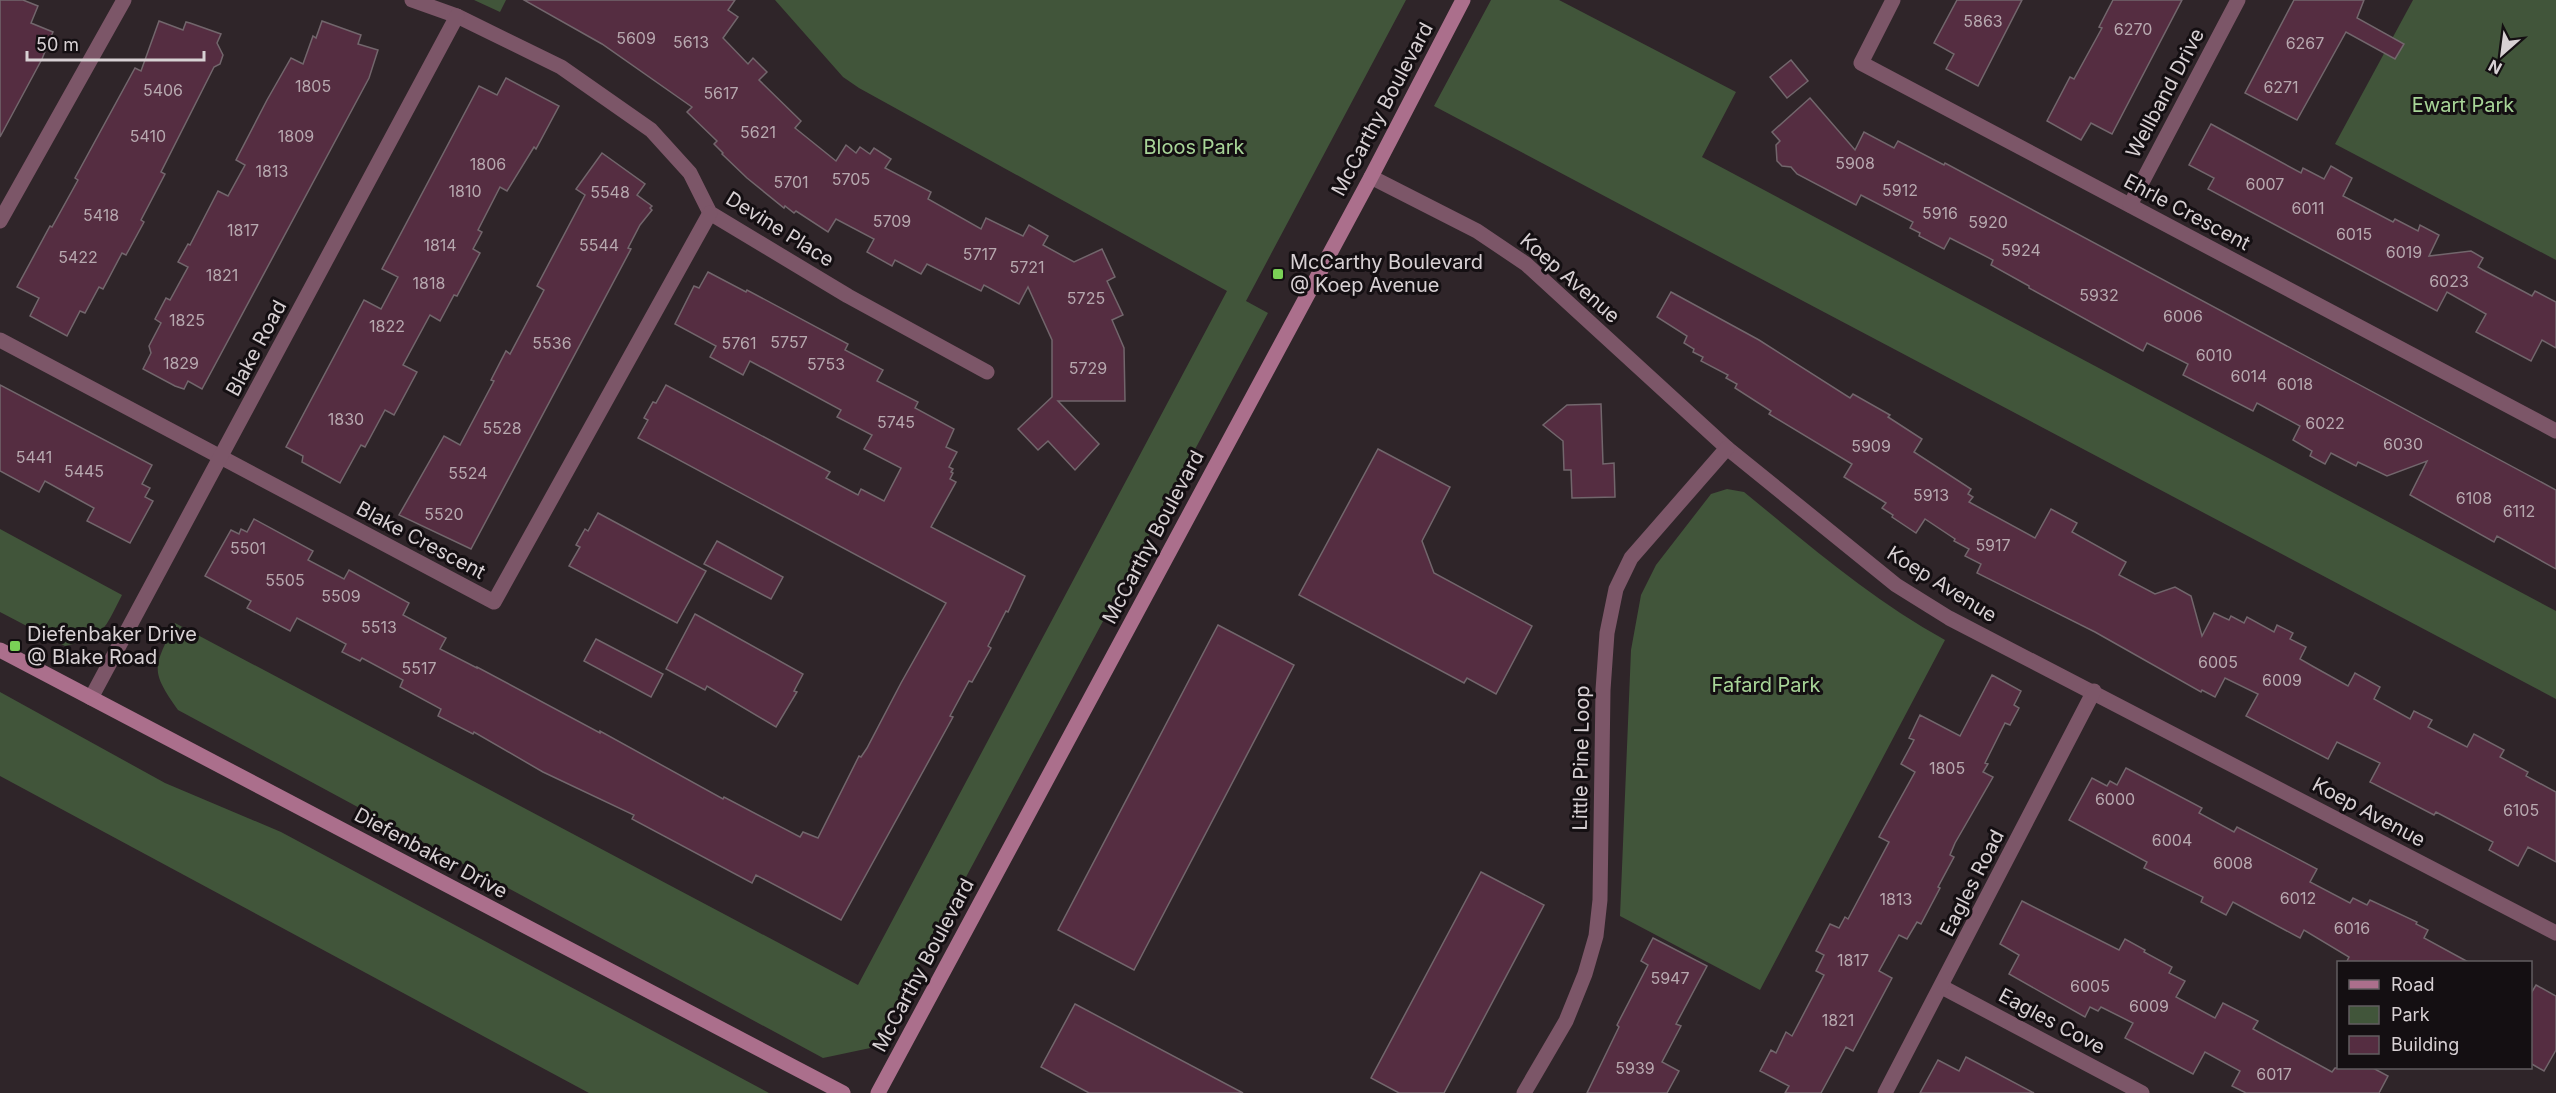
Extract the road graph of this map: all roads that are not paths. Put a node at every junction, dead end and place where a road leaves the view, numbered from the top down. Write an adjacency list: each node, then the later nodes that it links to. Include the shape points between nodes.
1 (124, 0): 10 (street)
2 (412, 0): 6 (street, Devine Place)
3 (1463, 0): 7 (main road, McCarthy Boulevard)
4 (1893, 0): 8 (street, Ehrle Crescent, via 1861,63)
5 (2238, 0): 8 (street, Wellband Drive)
6 (457, 16): 9 (street, Devine Place, via 561,66 651,130 690,173); 15 (street, Blake Road)
7 (1371, 177): 14 (street, Koep Avenue, via 1477,231 1526,264); 22 (main road, McCarthy Boulevard)
8 (2130, 205): 13 (street, Ehrle Crescent)
9 (710, 213): 12 (street, Devine Place, via 848,296); 15 (street, Blake Crescent, via 494,602)
10 (0, 221)
11 (0, 340): 15 (street, Blake Crescent)
12 (987, 372)
13 (2556, 431)
14 (1727, 448): 17 (street, Koep Avenue, via 1896,585 1949,618); 23 (street, Little Pine Loop, via 1632,558 1616,589 1607,633 1603,690 1596,936 1566,1021)
15 (220, 458): 18 (street, Blake Road)
16 (0, 650): 18 (main road, Diefenbaker Drive)
17 (2094, 692): 19 (street, Koep Avenue); 20 (street, Eagles Road)
18 (92, 698): 21 (main road, Diefenbaker Drive)
19 (2556, 933)
20 (1942, 987): 24 (street, Eagles Road); 25 (street, Eagles Cove)
21 (843, 1093)
22 (878, 1093)
23 (1524, 1093)
24 (1885, 1093)
25 (2142, 1093)

